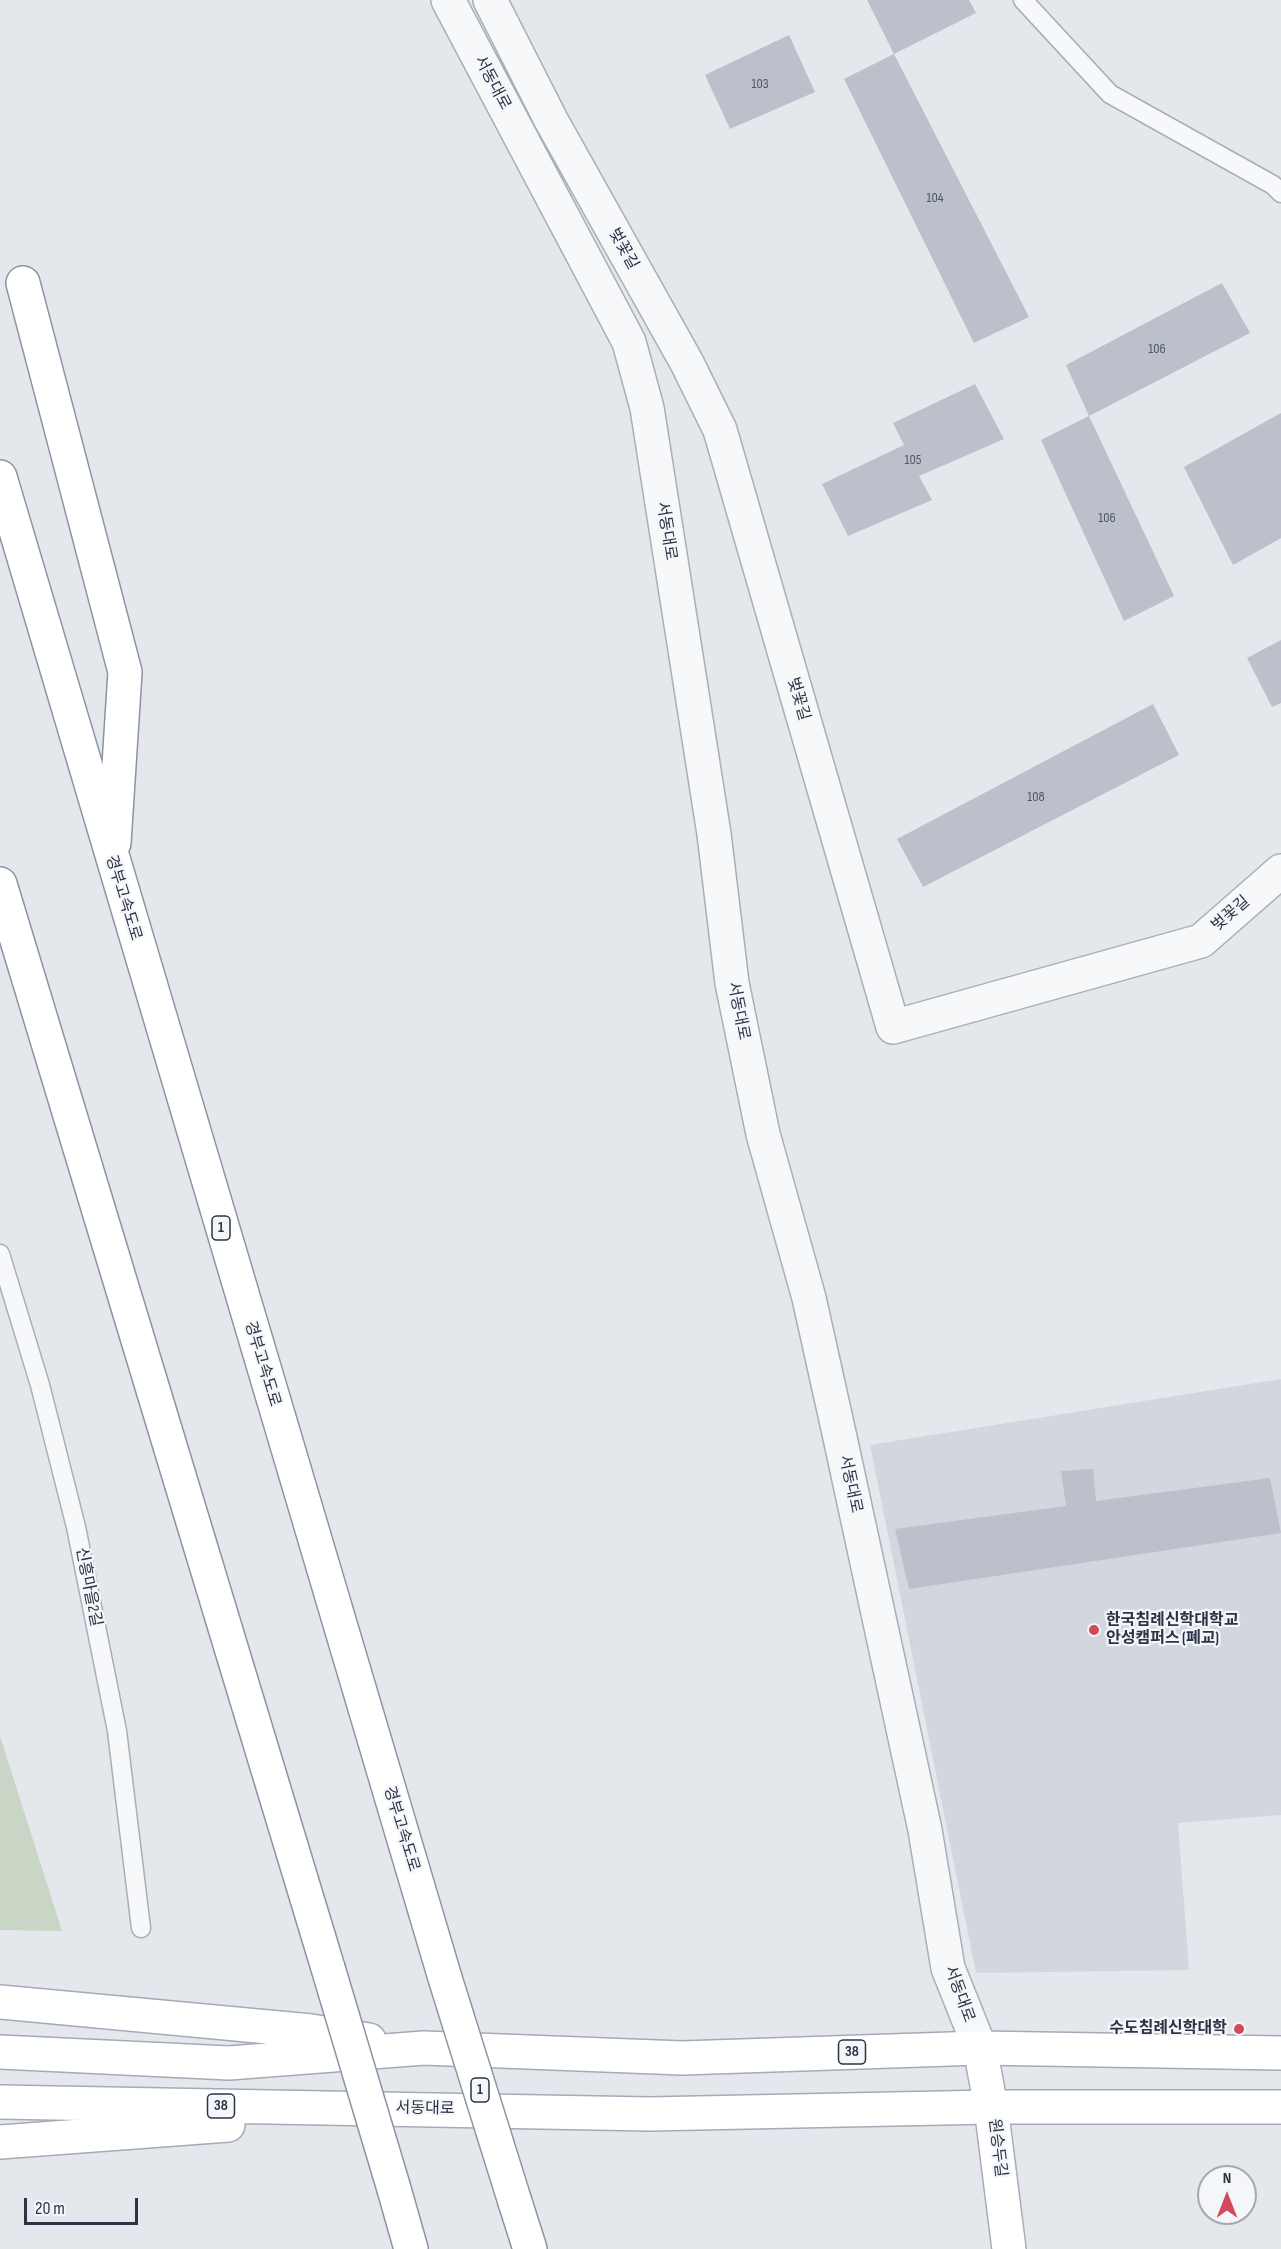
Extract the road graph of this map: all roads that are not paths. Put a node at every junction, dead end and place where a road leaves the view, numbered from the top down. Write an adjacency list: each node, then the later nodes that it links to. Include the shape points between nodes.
1 (448, 0): 14 (street, 서동대로, via 629,342 647,408 714,834 735,995 763,1134 809,1298 839,1433 925,1830 948,1968)
2 (490, 0): 8 (street, 벚꽃길, via 720,430 893,1028 1201,941)
3 (1023, 0): 4 (lane, via 1110,94)
4 (1281, 193)
5 (23, 283): 7 (main road, via 125,672)
6 (0, 477): 7 (main road, 경부고속도로 / 1)
7 (113, 865): 25 (main road, 경부고속도로 / 1, bridge, via 445,1978)
8 (1281, 871)
9 (0, 884): 22 (main road, bridge)
10 (0, 1254): 11 (lane, 신흥마을2길, via 40,1384 76,1527 117,1731)
11 (141, 1928)
12 (0, 2002): 13 (main road, via 311,2031)
13 (424, 2048): 14 (main road, 서동대로 / 38, via 682,2058); 15 (main road, 서동대로 / 38, via 229,2063)
14 (980, 2048): 16 (main road, 서동대로 / 38); 19 (main road, 원승두길)
15 (0, 2052)
16 (1281, 2053)
17 (0, 2102): 20 (main road, 서동대로 / 38)
18 (1281, 2107): 19 (main road, 서동대로 / 38)
19 (991, 2108): 20 (main road, 서동대로 / 38, via 649,2114); 26 (main road, 원승두길)
20 (442, 2109): 21 (main road)
21 (0, 2142)
22 (394, 2189): 23 (main road); 24 (main road)
23 (406, 2249)
24 (411, 2249)
25 (530, 2249)
26 (1009, 2249)

